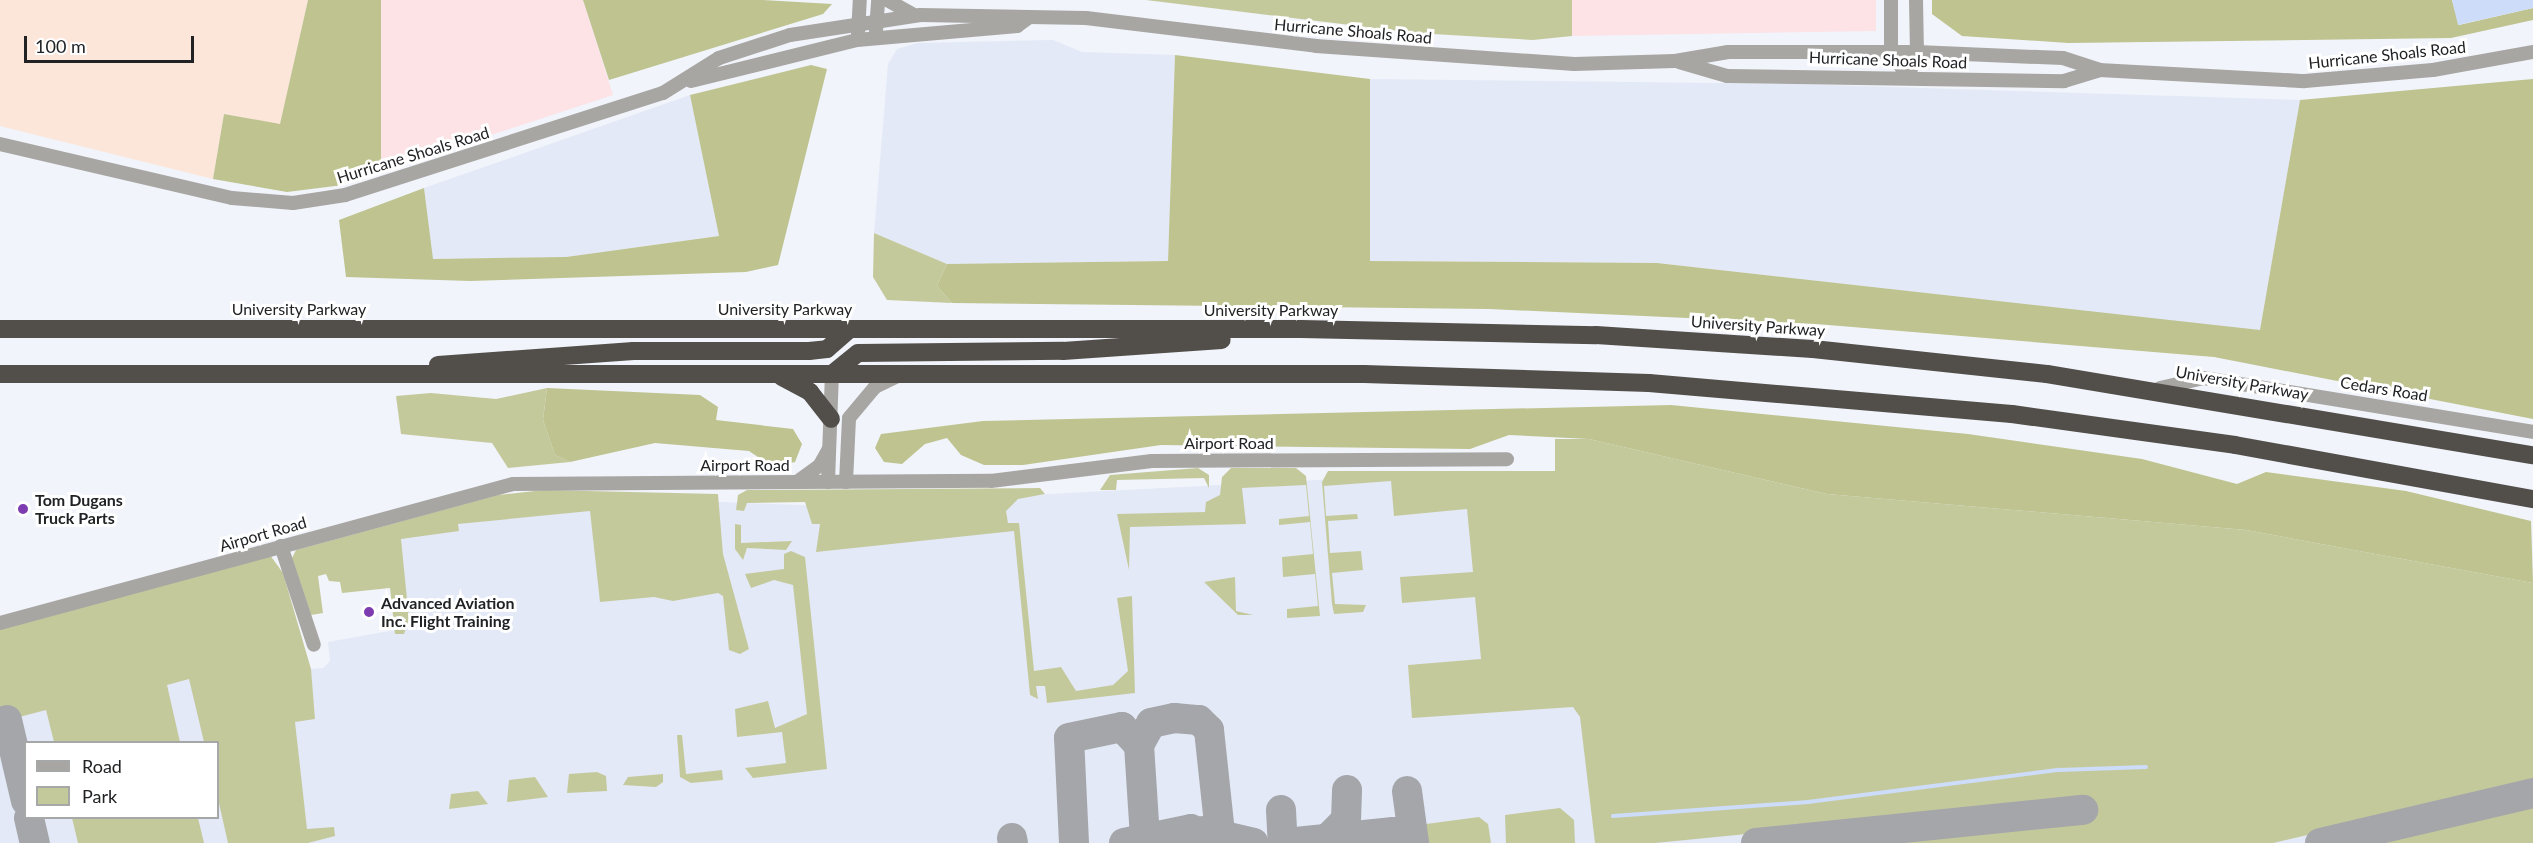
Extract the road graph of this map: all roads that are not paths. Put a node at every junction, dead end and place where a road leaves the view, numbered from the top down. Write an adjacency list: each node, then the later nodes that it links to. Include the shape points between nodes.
1 (859, 0): 9 (street); 10 (street)
2 (878, 0): 8 (street)
3 (887, 0): 6 (street, via 900,12)
4 (1891, 0): 13 (street)
5 (1916, 0): 14 (street)
6 (920, 15): 7 (street, Hurricane Shoals Road); 8 (street, Hurricane Shoals Road)
7 (1028, 18): 11 (street, Hurricane Shoals Road, via 1017,26); 16 (street, Hurricane Shoals Road, via 1086,18 1474,58)
8 (876, 22): 9 (street, Hurricane Shoals Road); 11 (street)
9 (858, 26): 10 (street, Hurricane Shoals Road); 12 (street)
10 (832, 29): 19 (street, Hurricane Shoals Road, via 790,35 719,58)
11 (877, 37): 12 (street, Hurricane Shoals Road)
12 (858, 40): 19 (street, Hurricane Shoals Road)
13 (1891, 52): 14 (street, Hurricane Shoals Road); 16 (street, Hurricane Shoals Road, via 1728,52); 18 (street)
14 (1917, 52): 17 (street, Hurricane Shoals Road, via 2063,58); 18 (street)
15 (2533, 52): 17 (street, Hurricane Shoals Road, via 2433,70 2306,81)
16 (1675, 61): 18 (street, Hurricane Shoals Road, via 1727,76)
17 (2099, 70): 18 (street, Hurricane Shoals Road, via 2064,81)
18 (1908, 77)
19 (689, 82): 20 (street, Hurricane Shoals Road, via 345,195 294,203 231,198)
20 (0, 144)
21 (0, 329): 22 (highway, University Parkway)
22 (850, 329): 23 (highway, University Parkway); 25 (highway, via 827,349 809,351 580,353 480,359)
23 (1301, 329): 27 (highway, via 1063,351 867,352 844,362); 29 (highway, University Parkway, via 1521,332 1740,344)
24 (0, 374): 25 (highway)
25 (389, 374): 26 (highway)
26 (774, 374): 27 (highway); 30 (highway, via 810,392)
27 (832, 374): 28 (highway); 30 (street)
28 (904, 374): 37 (street, via 875,387 849,418); 38 (highway, via 1506,377 1826,396 2123,429)
29 (2160, 388): 31 (street, Cedars Road, via 2204,378); 33 (highway, University Parkway)
30 (831, 419): 32 (street)
31 (2533, 432)
32 (830, 447): 35 (street, via 820,465); 36 (street)
33 (2533, 455)
34 (1507, 459): 37 (street, Airport Road, via 1160,460 1011,480)
35 (797, 482): 36 (street, Airport Road); 39 (street, Airport Road, via 513,484)
36 (828, 482): 37 (street, Airport Road)
37 (846, 482)
38 (2533, 499)
39 (281, 546): 40 (street, Airport Road); 41 (street)
40 (0, 623)
41 (314, 645)

